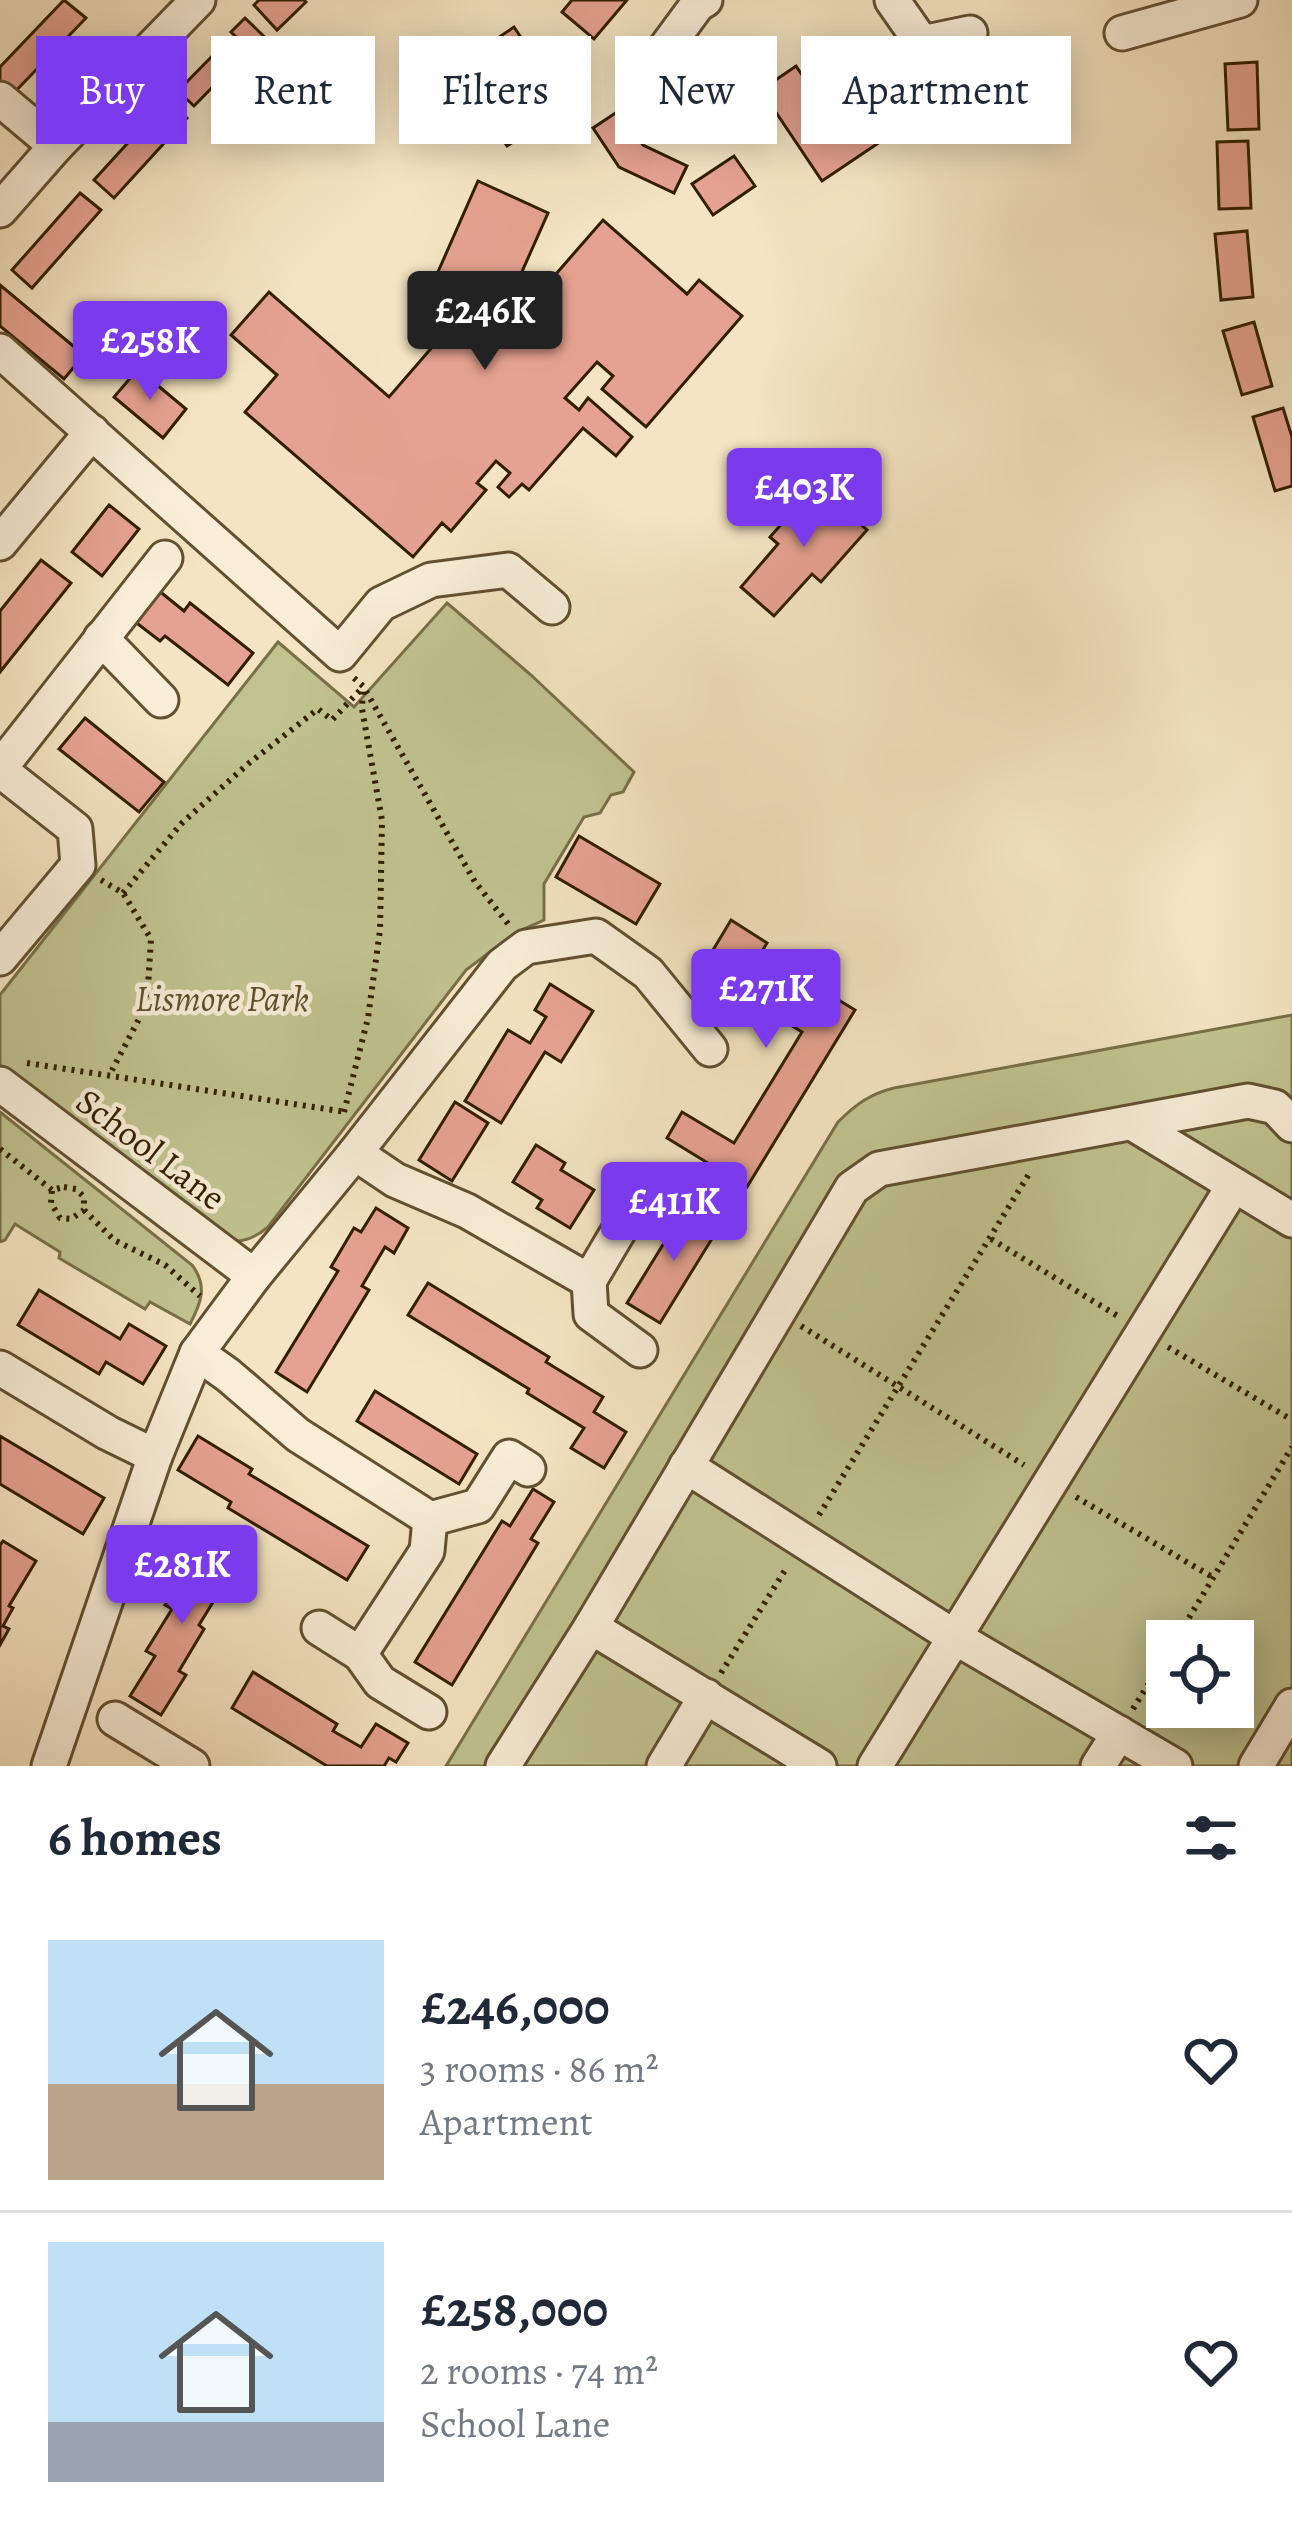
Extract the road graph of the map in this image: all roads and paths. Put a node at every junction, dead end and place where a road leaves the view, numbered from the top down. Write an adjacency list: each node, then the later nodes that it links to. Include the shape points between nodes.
1 (198, 0): 9 (street)
2 (705, 0): 7 (street)
3 (892, 0): 5 (street, via 922,44)
4 (1240, 0): 6 (street)
5 (970, 33)
6 (1122, 33)
7 (674, 36)
8 (0, 99): 9 (street)
9 (56, 146): 10 (street)
10 (0, 210)
11 (0, 351): 12 (street)
12 (92, 432): 13 (street); 17 (street)
13 (0, 543)
14 (165, 558): 16 (street)
15 (552, 607): 17 (street, via 508,570 431,580 381,604)
16 (101, 638): 19 (street); 20 (street)
17 (340, 654): 18 (path)
18 (363, 686): 22 (path, via 332,720 318,709 248,764 181,824); 23 (path, via 475,882); 28 (path, via 382,820 380,930)
19 (161, 700)
20 (0, 769): 21 (street, via 75,829)
21 (78, 865): 22 (path); 24 (street)
22 (123, 893): 27 (path, via 152,939 140,1017)
23 (526, 946): 25 (street, via 596,936 649,973); 29 (street)
24 (0, 958)
25 (710, 1049)
26 (12, 1074): 27 (path); 40 (street, School Lane)
27 (110, 1074): 28 (path)
28 (344, 1112): 29 (path)
29 (378, 1120): 34 (street)
30 (1132, 1123): 31 (street, via 1248,1101 1275,1108); 32 (street); 36 (street)
31 (1292, 1125)
32 (1046, 1138): 42 (street, via 879,1169 852,1187); 47 (path)
33 (0, 1149): 37 (path)
34 (355, 1153): 40 (street); 41 (street)
35 (646, 1183): 41 (street)
36 (1234, 1185): 39 (street); 52 (street)
37 (52, 1190): 38 (path, via 76,1189); 38 (path, via 60,1218)
38 (84, 1210): 43 (path, via 114,1240 165,1264)
39 (1292, 1220)
40 (254, 1276): 43 (street)
41 (589, 1281): 44 (street, via 591,1315)
42 (778, 1311): 47 (path); 50 (street)
43 (223, 1318): 45 (street)
44 (640, 1350)
45 (197, 1353): 49 (street); 53 (street, via 298,1435)
46 (0, 1368): 49 (street)
47 (899, 1388): 52 (path); 54 (path)
48 (1292, 1447): 55 (path)
49 (155, 1456): 67 (street)
50 (686, 1466): 54 (street); 57 (street)
51 (528, 1468): 53 (street, via 509,1457 478,1506)
52 (1052, 1483): 55 (path); 59 (street)
53 (430, 1519): 60 (street, via 427,1551)
54 (803, 1540): 59 (street); 62 (path)
55 (1214, 1578): 56 (path)
56 (1188, 1620)
57 (591, 1627): 62 (street); 69 (street)
58 (319, 1628): 60 (street)
59 (956, 1638): 66 (street); 72 (street)
60 (360, 1654): 64 (street, via 380,1682)
61 (1146, 1689): 66 (path)
62 (706, 1696): 70 (street); 71 (street)
63 (1292, 1706): 75 (street)
64 (429, 1712)
65 (115, 1719): 68 (street)
66 (1119, 1733): 73 (street); 74 (street)
67 (49, 1766)
68 (192, 1766)
69 (503, 1766)
70 (664, 1766)
71 (819, 1766)
72 (875, 1766)
73 (1098, 1766)
74 (1174, 1766)
75 (1256, 1766)

